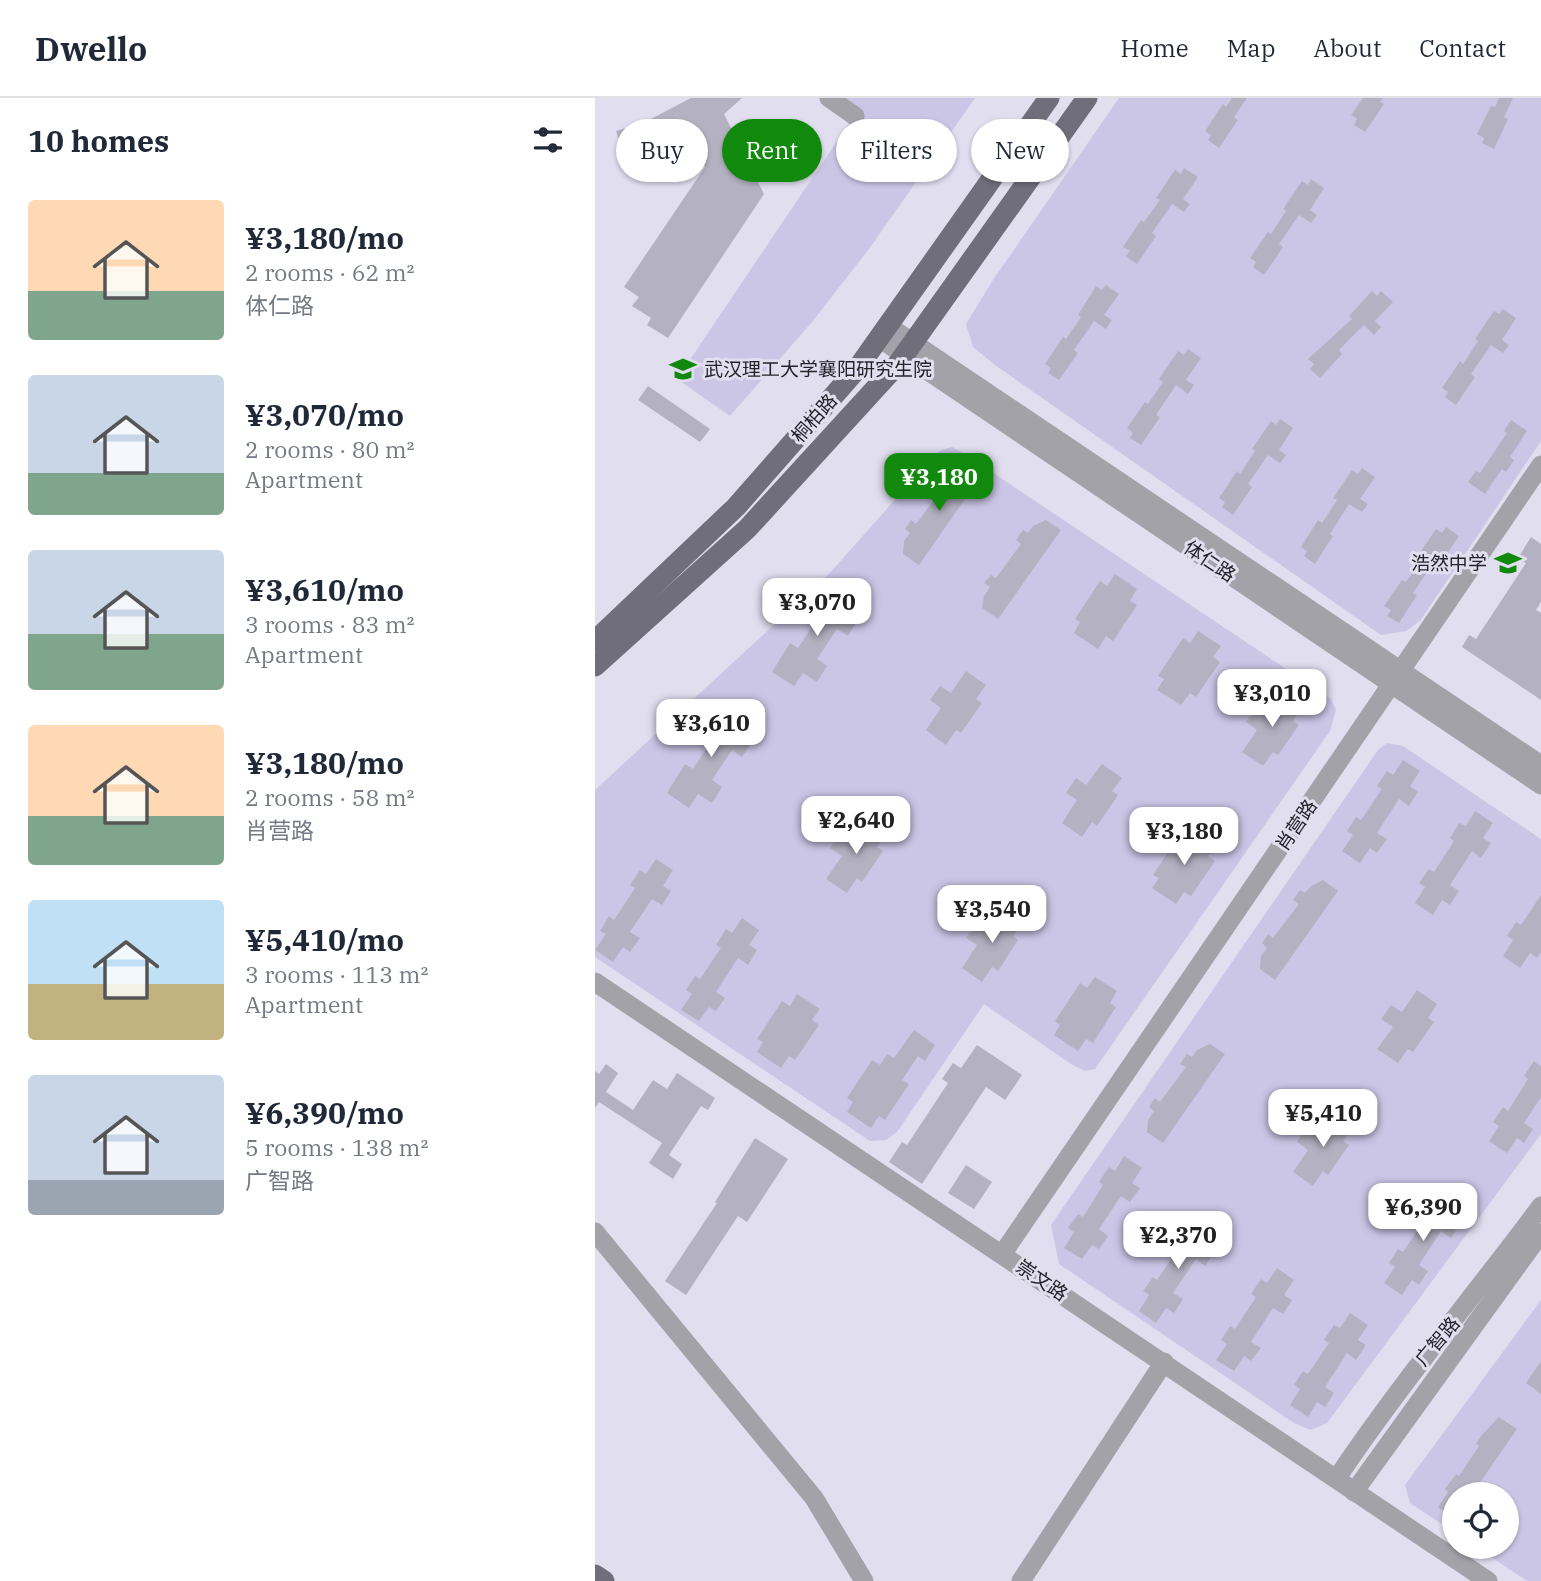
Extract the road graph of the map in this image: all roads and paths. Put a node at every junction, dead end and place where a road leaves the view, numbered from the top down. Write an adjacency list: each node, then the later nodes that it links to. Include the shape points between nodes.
1 (829, 98): 4 (street)
2 (1049, 98): 5 (main road, 桐柏路)
3 (1087, 98): 6 (main road)
4 (855, 116)
5 (883, 332): 6 (street, 体仁路); 8 (main road, 桐柏路, via 857,369 736,507)
6 (909, 349): 9 (main road, via 747,529); 10 (street, 体仁路)
7 (1541, 465): 10 (street, 肖营路)
8 (595, 641)
9 (595, 666)
10 (1397, 678): 11 (street, 体仁路); 12 (street, 体仁路); 17 (street, 肖营路)
11 (1541, 765)
12 (1541, 785)
13 (595, 982): 17 (street, 崇文路)
14 (1541, 1206): 19 (street, 广智路)
15 (595, 1232): 23 (street, via 814,1498)
16 (1541, 1233): 20 (street, 广智路)
17 (1003, 1254): 18 (street, 崇文路)
18 (1164, 1362): 19 (street, 崇文路); 24 (street)
19 (1336, 1478): 20 (street, 崇文路)
20 (1354, 1492): 25 (street, 崇文路)
21 (595, 1575): 22 (main road)
22 (604, 1581)
23 (864, 1581)
24 (1021, 1581)
25 (1488, 1581)

